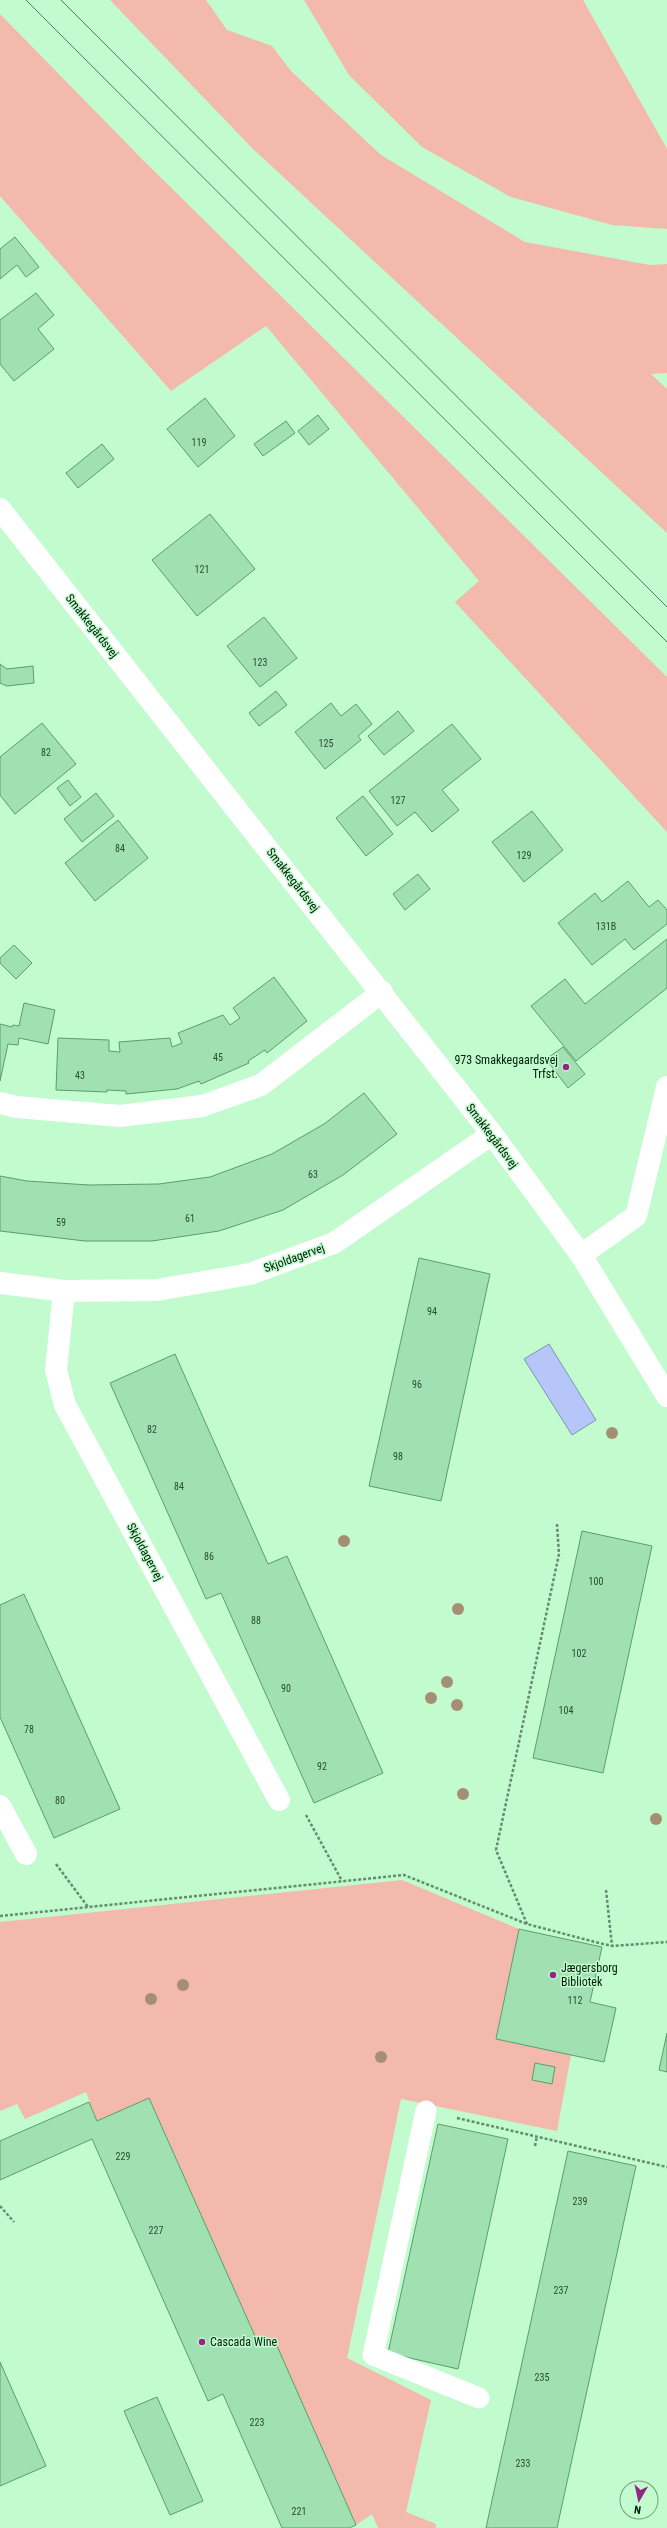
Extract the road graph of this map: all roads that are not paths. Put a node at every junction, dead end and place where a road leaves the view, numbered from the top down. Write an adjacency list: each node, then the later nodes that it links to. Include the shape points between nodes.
1 (0, 509): 2 (street, Smakkegårdsvej)
2 (382, 992): 4 (street, via 261,1085 202,1106 120,1116 17,1107); 5 (street, Smakkegårdsvej)
3 (667, 1087): 6 (street, via 636,1216)
4 (0, 1103)
5 (492, 1134): 6 (street, Smakkegårdsvej); 8 (street, Skjoldagervej, via 327,1246 250,1274 157,1290)
6 (580, 1255): 9 (street, Smakkegårdsvej)
7 (0, 1283): 8 (street, Skjoldagervej)
8 (64, 1291): 10 (street, Skjoldagervej, via 56,1370 65,1405)
9 (667, 1396)
10 (279, 1800)
11 (0, 1806): 12 (street)
12 (26, 1854)
13 (426, 2111): 14 (lane, via 372,2355)
14 (479, 2398)

